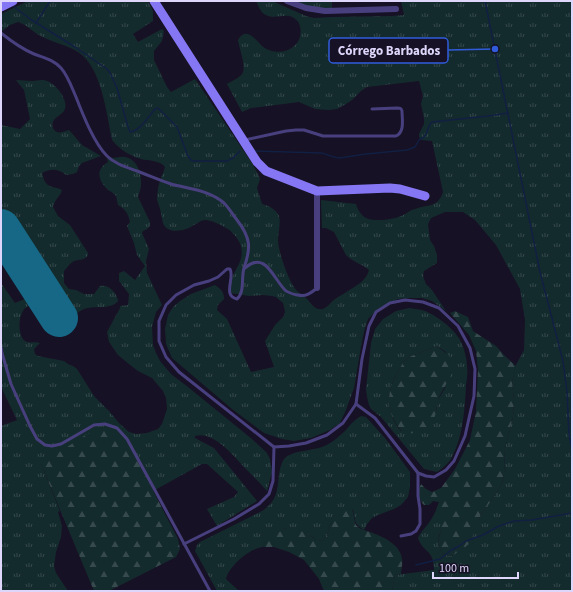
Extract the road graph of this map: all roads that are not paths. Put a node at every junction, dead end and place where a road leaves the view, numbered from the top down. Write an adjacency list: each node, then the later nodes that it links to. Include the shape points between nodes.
1 (13, 1): 4 (street)
2 (154, 1): 8 (street)
3 (287, 1): 5 (street, via 325,11)
4 (1, 7)
5 (396, 9)
6 (1, 33): 11 (lane, via 13,43 54,62 61,68 98,145 117,164 212,195 224,203 247,236 249,248)
7 (372, 108): 8 (lane, via 401,109 402,128 399,135 323,136 296,130)
8 (243, 140): 9 (street, via 266,171)
9 (317, 191): 10 (street, via 390,188); 12 (street)
10 (425, 196)
11 (244, 269): 12 (lane, via 254,262 266,265 293,295 309,294); 15 (lane, via 241,293 236,299 230,296 230,269 218,277 194,285 176,295 166,305 159,321 159,341 166,357 179,372)
12 (317, 288)
13 (1, 347): 18 (lane, via 11,384 37,439 45,445 52,446 62,444 94,425 105,424 117,428 128,439)
14 (356, 404): 15 (lane, via 343,423 327,435 306,444); 16 (lane, via 375,418); 16 (lane, via 369,326 376,312 390,303 405,300 423,302 439,308 458,326 470,348 475,369 474,396 465,436 454,460 446,470 434,477)
15 (274, 447): 18 (lane, via 273,481 268,494 259,504)
16 (418, 473): 17 (lane, via 420,524 416,531)
17 (401, 536)
18 (184, 544): 19 (lane)
19 (210, 591)

